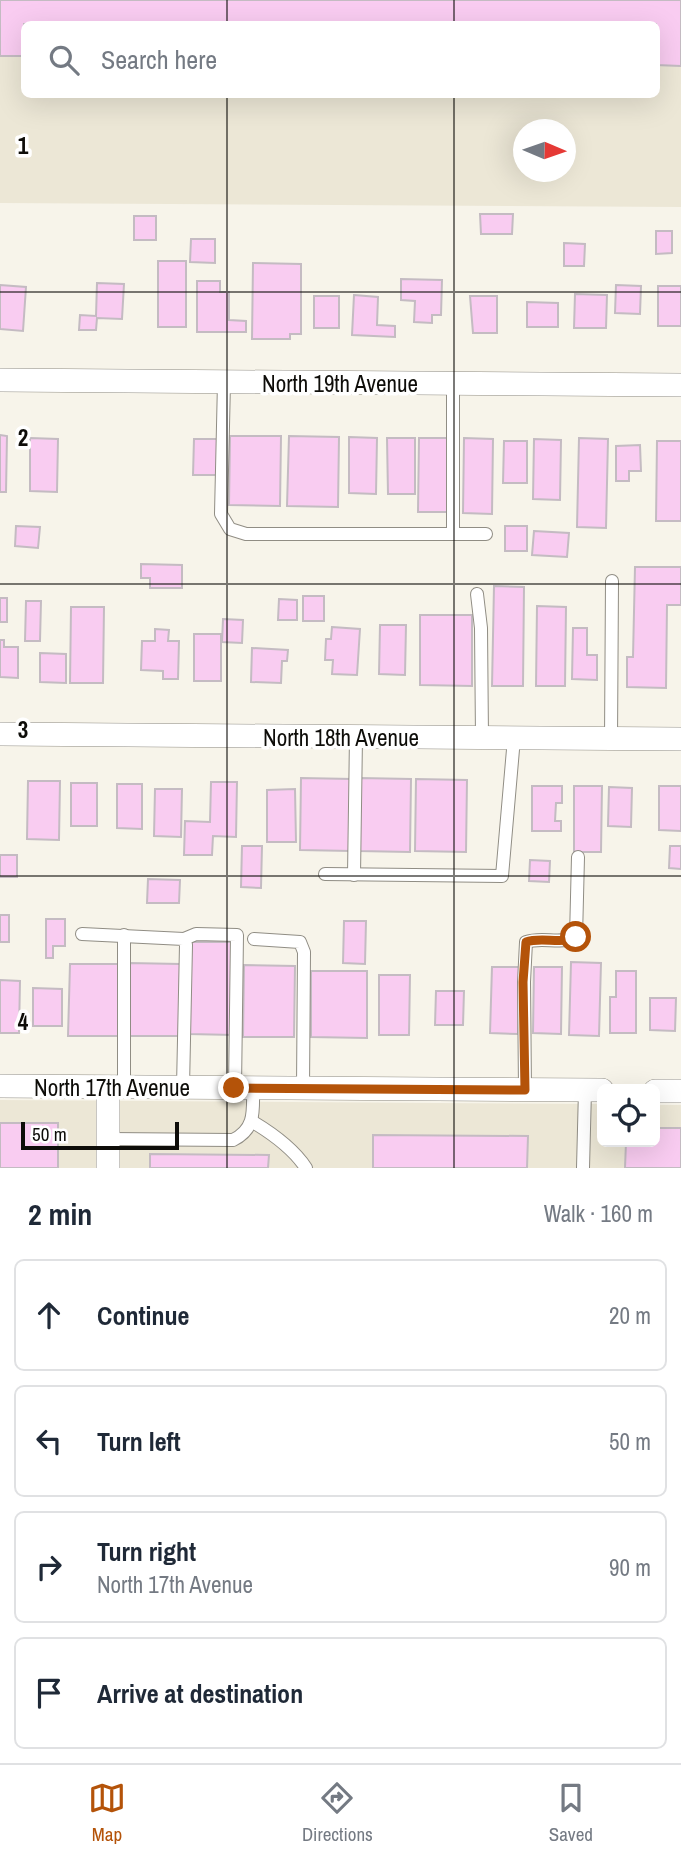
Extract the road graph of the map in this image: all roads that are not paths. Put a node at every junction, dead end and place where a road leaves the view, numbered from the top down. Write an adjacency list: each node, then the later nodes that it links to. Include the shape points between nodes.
1 (0, 380): 2 (street, North 19th Avenue)
2 (224, 382): 3 (street, North 19th Avenue); 5 (lane, via 221,514 230,529 246,534)
3 (453, 383): 4 (street, North 19th Avenue); 5 (lane)
4 (681, 385)
5 (453, 534): 6 (lane)
6 (486, 534)
7 (612, 581): 13 (lane)
8 (477, 594): 11 (lane)
9 (0, 734): 10 (street, North 18th Avenue)
10 (356, 737): 11 (street, North 18th Avenue); 17 (lane)
11 (482, 738): 12 (street, North 18th Avenue)
12 (513, 738): 13 (street, North 18th Avenue); 17 (lane, via 502,876)
13 (611, 739): 14 (street, North 18th Avenue)
14 (681, 739)
15 (578, 857): 27 (lane, via 576,937 526,942)
16 (325, 874): 17 (lane)
17 (354, 875)
18 (82, 934): 19 (lane)
19 (124, 935): 20 (lane); 23 (lane)
20 (184, 939): 24 (lane); 25 (lane, via 196,934 237,935)
21 (254, 939): 26 (lane, via 300,942 304,952)
22 (0, 1086): 23 (street, North 17th Avenue)
23 (116, 1087): 24 (street, North 17th Avenue); 32 (street)
24 (183, 1087): 25 (street, North 17th Avenue)
25 (244, 1088): 26 (street, North 17th Avenue); 31 (lane)
26 (303, 1088): 27 (street, North 17th Avenue)
27 (525, 1090): 28 (street, North 17th Avenue)
28 (593, 1090): 35 (lane)
29 (660, 1091): 30 (street)
30 (681, 1091)
31 (253, 1122): 32 (lane, via 243,1136 233,1140); 34 (lane, via 298,1156)
32 (108, 1139): 33 (street)
33 (108, 1168)
34 (306, 1168)
35 (583, 1168)

